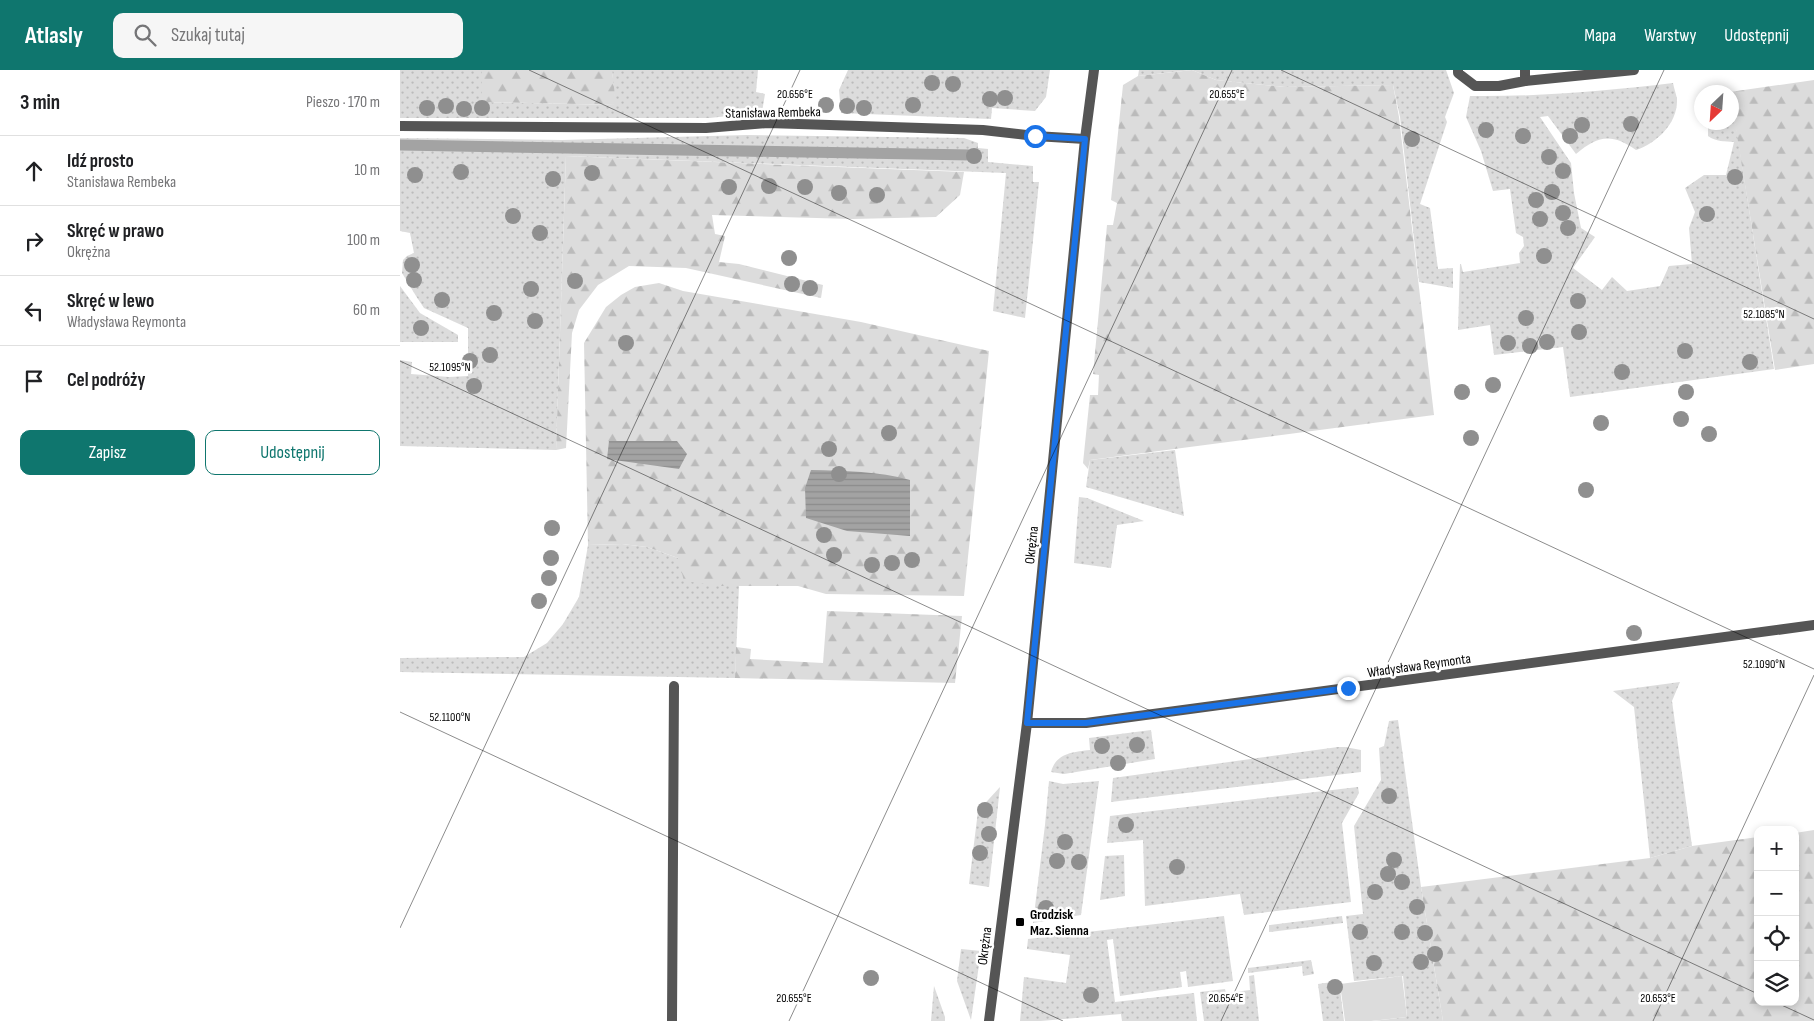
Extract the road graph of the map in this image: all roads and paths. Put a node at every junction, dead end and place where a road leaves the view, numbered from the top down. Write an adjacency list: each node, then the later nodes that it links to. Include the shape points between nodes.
1 (1094, 70): 7 (street, Okrężna)
2 (1458, 70): 5 (street, via 1475,86)
3 (1525, 70): 5 (street)
4 (1634, 70): 5 (street)
5 (1525, 81)
6 (400, 126): 7 (street, Stanisława Rembeka, via 706,128 768,123 983,130)
7 (1085, 139): 10 (street, Okrężna)
8 (1814, 625): 10 (street, Władysława Reymonta, via 1086,723)
9 (674, 686): 11 (street)
10 (1027, 723): 12 (street, Okrężna)
11 (672, 1021)
12 (989, 1021)

